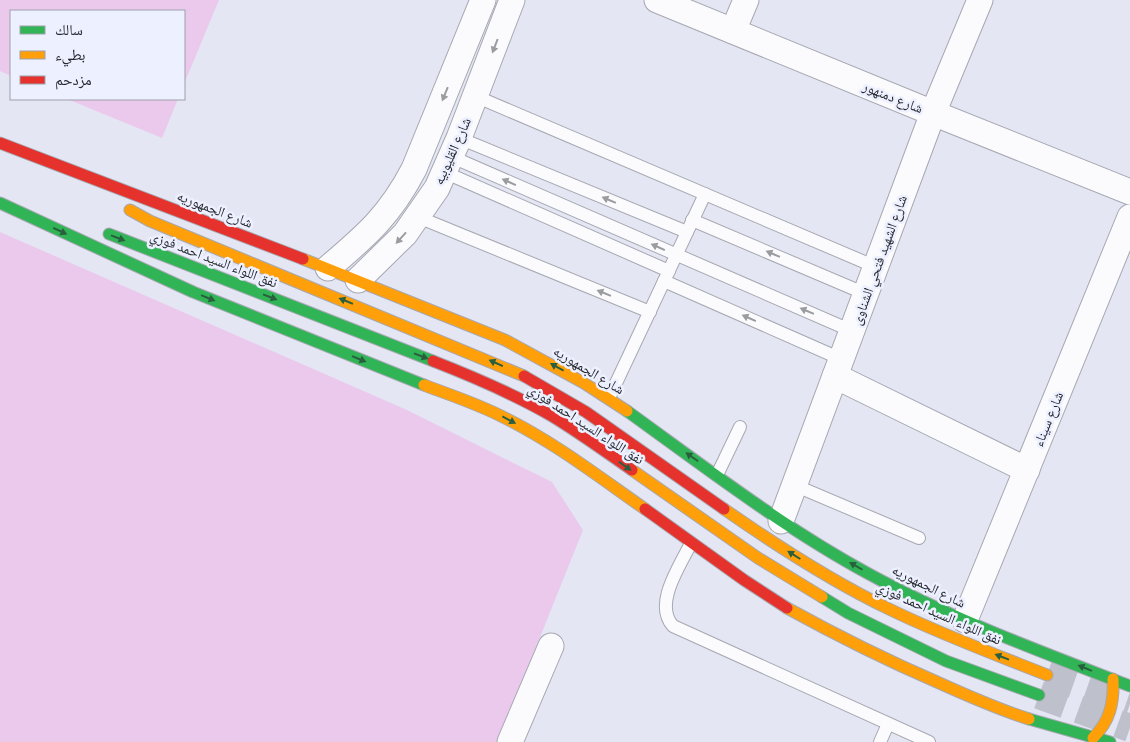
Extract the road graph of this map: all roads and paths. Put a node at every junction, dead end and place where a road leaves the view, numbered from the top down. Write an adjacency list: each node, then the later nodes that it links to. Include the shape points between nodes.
1 (483, 0): 23 (street, شارع القليوبيه, one-way to 23, via 402,192 370,232)
2 (512, 0): 7 (street, شارع القليوبيه, one-way to 7)
3 (657, 0): 6 (street, شارع دمنهور)
4 (746, 0): 6 (street)
5 (980, 0): 8 (street, شارع الشهيد فتحي الشناوى)
6 (733, 31): 8 (street, شارع دمنهور)
7 (475, 96): 10 (street, شارع القليوبيه); 13 (lane)
8 (933, 113): 12 (street, شارع دمنهور); 22 (street, شارع الشهيد فتحي الشناوى)
9 (0, 143): 11 (highway, شارع الجمهوريه)
10 (452, 156): 16 (street, شارع القليوبيه); 20 (lane, one-way to 10); 21 (lane, one-way to 10); 24 (lane)
11 (85, 176): 23 (highway, شارع الجمهوريه); 40 (highway, نفق اللواء السيد احمد فوزي, one-way to 11, via 956,639 859,594 769,540 550,389 150,221)
12 (1130, 192)
13 (704, 194): 18 (lane); 22 (lane)
14 (2, 204): 15 (highway); 37 (highway, one-way to 37, via 193,292 502,416 564,452)
15 (49, 214)
16 (418, 217): 25 (street, شارع القليوبيه, one-way to 25, via 396,244); 27 (lane, one-way to 16)
17 (1130, 217): 32 (street, شارع سيناء)
18 (692, 220): 20 (lane); 26 (lane, one-way to 18)
19 (102, 232): 43 (highway, نفق اللواء السيد احمد فوزي, one-way to 43, via 514,395 574,430 758,558 848,613 946,661)
20 (687, 232): 21 (lane)
21 (676, 254): 24 (lane); 28 (lane, one-way to 21)
22 (876, 267): 26 (street, شارع الشهيد فتحي الشناوى)
23 (328, 268): 25 (highway, شارع الجمهوريه)
24 (666, 276): 27 (lane); 29 (lane, one-way to 24)
25 (358, 280): 30 (highway, شارع الجمهوريه, one-way to 25, via 506,340)
26 (866, 294): 28 (street, شارع الشهيد فتحي الشناوى)
27 (650, 312): 30 (lane)
28 (852, 331): 29 (street, شارع الشهيد فتحي الشناوى)
29 (838, 368): 32 (street); 34 (street, شارع الشهيد فتحي الشناوى)
30 (609, 398): 33 (highway, شارع الجمهوريه, one-way to 30)
31 (740, 427): 33 (lane)
32 (1027, 470): 38 (street, شارع سيناء)
33 (717, 475): 35 (highway, شارع الجمهوريه)
34 (794, 486): 35 (street, شارع الشهيد فتحي الشناوى); 36 (lane)
35 (781, 521): 38 (highway, شارع الجمهوريه, one-way to 35, via 870,574)
36 (919, 538)
37 (691, 543): 44 (lane, via 666,597 667,620 673,626); 45 (highway, via 784,606 882,658 999,710)
38 (965, 620): 41 (highway, شارع الجمهوريه, one-way to 38)
39 (551, 646): 46 (street)
40 (1048, 675)
41 (1113, 680): 42 (highway, شارع الجمهوريه); 45 (highway, via 1112,710 1103,729)
42 (1130, 686)
43 (1039, 695)
44 (888, 724): 47 (lane); 48 (lane)
45 (1093, 738): 49 (highway)
46 (510, 742)
47 (880, 742)
48 (929, 742)
49 (1110, 742)

